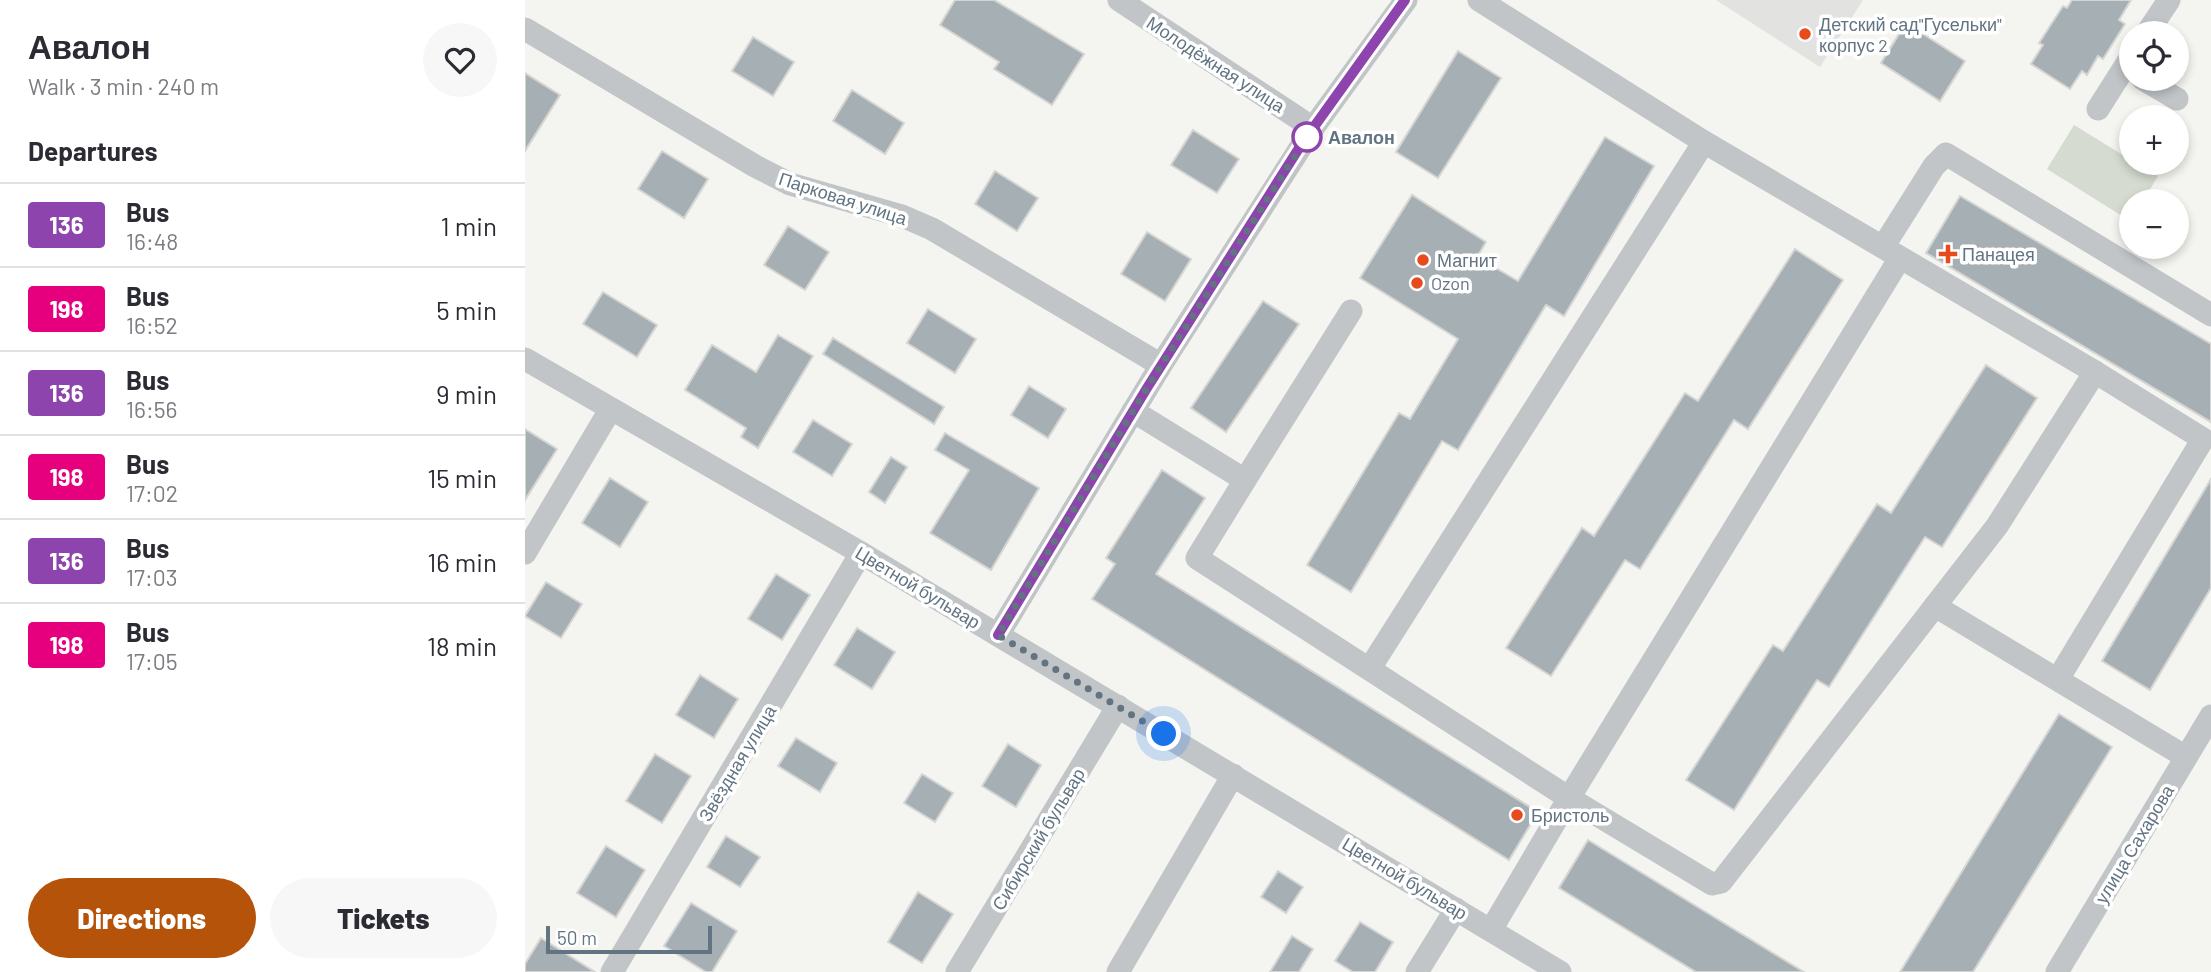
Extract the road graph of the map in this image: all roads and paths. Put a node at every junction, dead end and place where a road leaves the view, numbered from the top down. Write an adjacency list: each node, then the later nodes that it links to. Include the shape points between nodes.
1 (1119, 0): 11 (street, Молодёжная улица)
2 (1405, 0): 11 (street)
3 (1479, 0): 12 (street)
4 (2168, 0): 5 (street)
5 (2155, 21)
6 (525, 29): 17 (street, Парковая улица, via 767,172 790,184 932,229)
7 (2119, 85): 10 (street)
8 (2165, 91): 9 (street)
9 (2176, 99)
10 (2098, 109)
11 (1313, 128): 17 (street)
12 (1704, 142): 13 (street); 26 (street)
13 (1891, 253): 15 (street, via 1934,166 1946,154); 18 (street); 32 (street)
14 (1351, 310): 21 (street)
15 (2211, 315)
16 (525, 359): 19 (street, Цветной бульвар)
17 (1161, 365): 20 (street)
18 (2095, 372): 24 (street, via 1997,526); 27 (street, via 2203,439)
19 (610, 410): 22 (street); 23 (street, Цветной бульвар)
20 (1133, 411): 21 (street); 25 (street)
21 (1245, 480): 26 (street, via 1197,558)
22 (525, 553)
23 (862, 553): 25 (street, Цветной бульвар); 35 (street, Звёздная улица)
24 (1935, 606): 27 (street); 32 (street, via 1721,882 1712,884)
25 (998, 635): 28 (street, Цветной бульвар)
26 (1370, 668): 32 (street)
27 (2058, 679): 30 (street)
28 (1118, 706): 31 (street, Цветной бульвар); 36 (street, Сибирский бульвар)
29 (2211, 716): 30 (street, улица Сахарова)
30 (2186, 757): 40 (street, улица Сахарова)
31 (1233, 775): 33 (street, Цветной бульвар); 37 (street)
32 (1569, 798): 34 (street)
33 (1456, 909): 34 (street, Цветной бульвар); 38 (street)
34 (1491, 930): 39 (street, Цветной бульвар)
35 (612, 972)
36 (957, 972)
37 (1118, 972)
38 (1417, 972)
39 (1560, 972)
40 (2057, 972)

